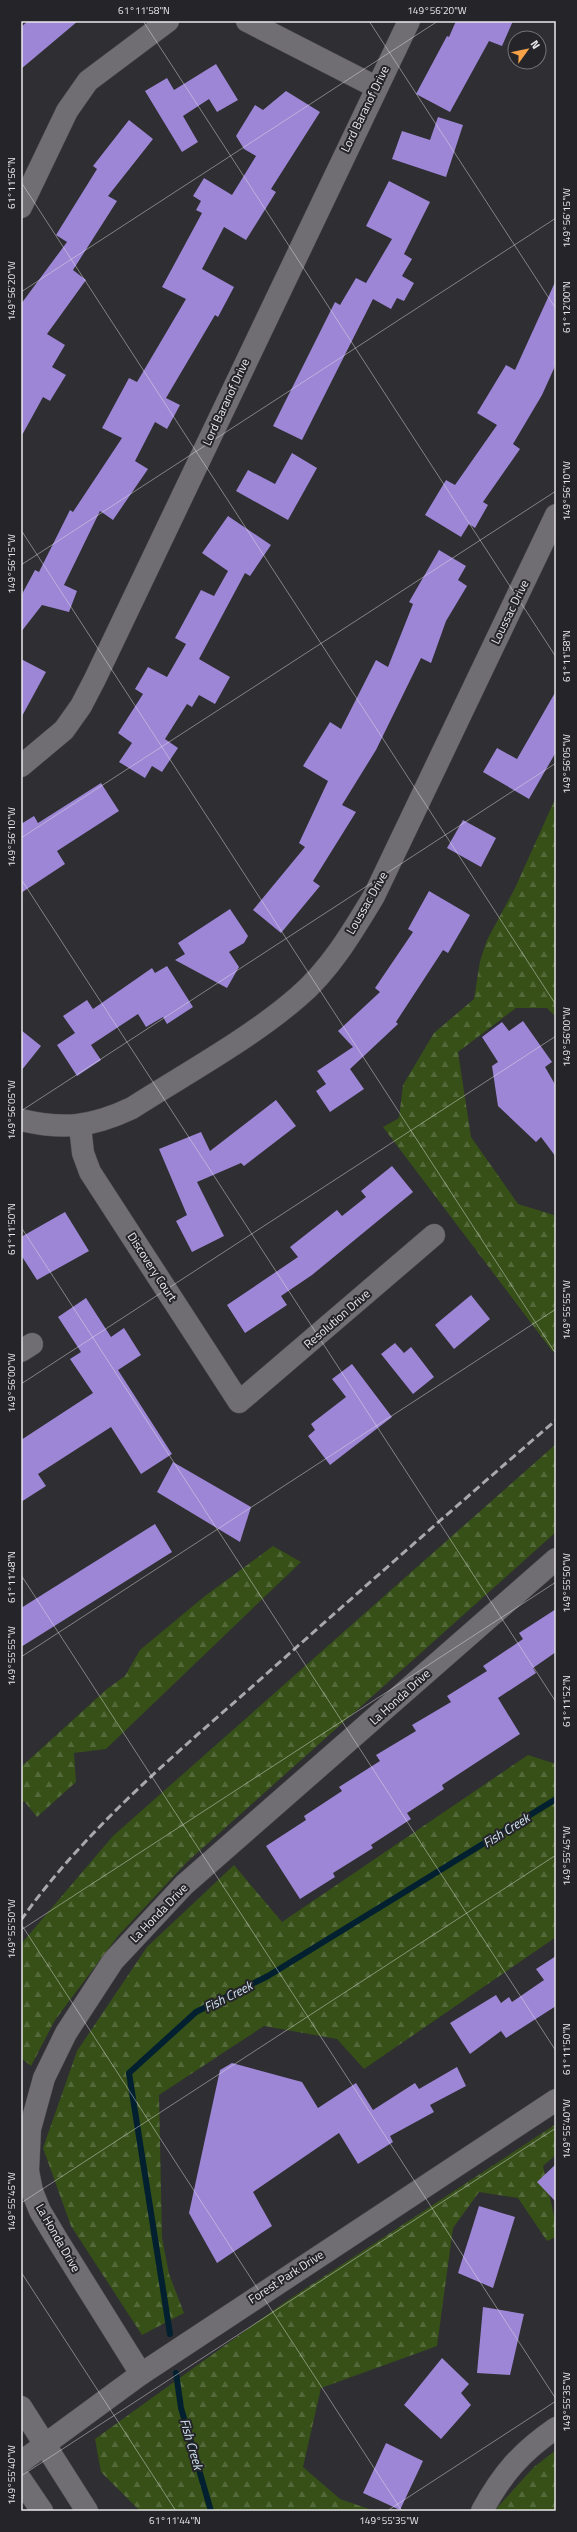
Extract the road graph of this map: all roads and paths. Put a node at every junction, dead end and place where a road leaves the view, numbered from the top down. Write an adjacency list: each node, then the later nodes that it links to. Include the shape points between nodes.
1 (168, 21): 5 (street, via 88,81 67,111)
2 (247, 21): 4 (street)
3 (409, 21): 4 (street, Lord Baranof Drive)
4 (376, 87): 7 (street, Lord Baranof Drive, via 88,692 64,730)
5 (21, 207)
6 (556, 515): 9 (street, Loussac Drive, via 374,896 355,929 300,996 274,1017 132,1108 110,1118)
7 (21, 766)
8 (21, 1120): 9 (street, Loussac Drive, via 46,1126)
9 (80, 1126): 11 (street, Discovery Court, via 83,1153 90,1172)
10 (434, 1235): 11 (street, Resolution Drive)
11 (239, 1402)
12 (556, 1560): 14 (street, La Honda Drive, via 184,1885 113,1961 66,2033 44,2078 30,2129 28,2171 32,2191 54,2235)
13 (556, 2100): 14 (street, Forest Park Drive)
14 (141, 2374): 17 (street, Forest Park Drive)
15 (21, 2408): 17 (street)
16 (556, 2428): 22 (street, via 538,2440 513,2463 496,2485)
17 (45, 2445): 18 (street, Forest Park Drive); 21 (street)
18 (21, 2462)
19 (21, 2480): 20 (street)
20 (42, 2511)
21 (87, 2511)
22 (482, 2511)

